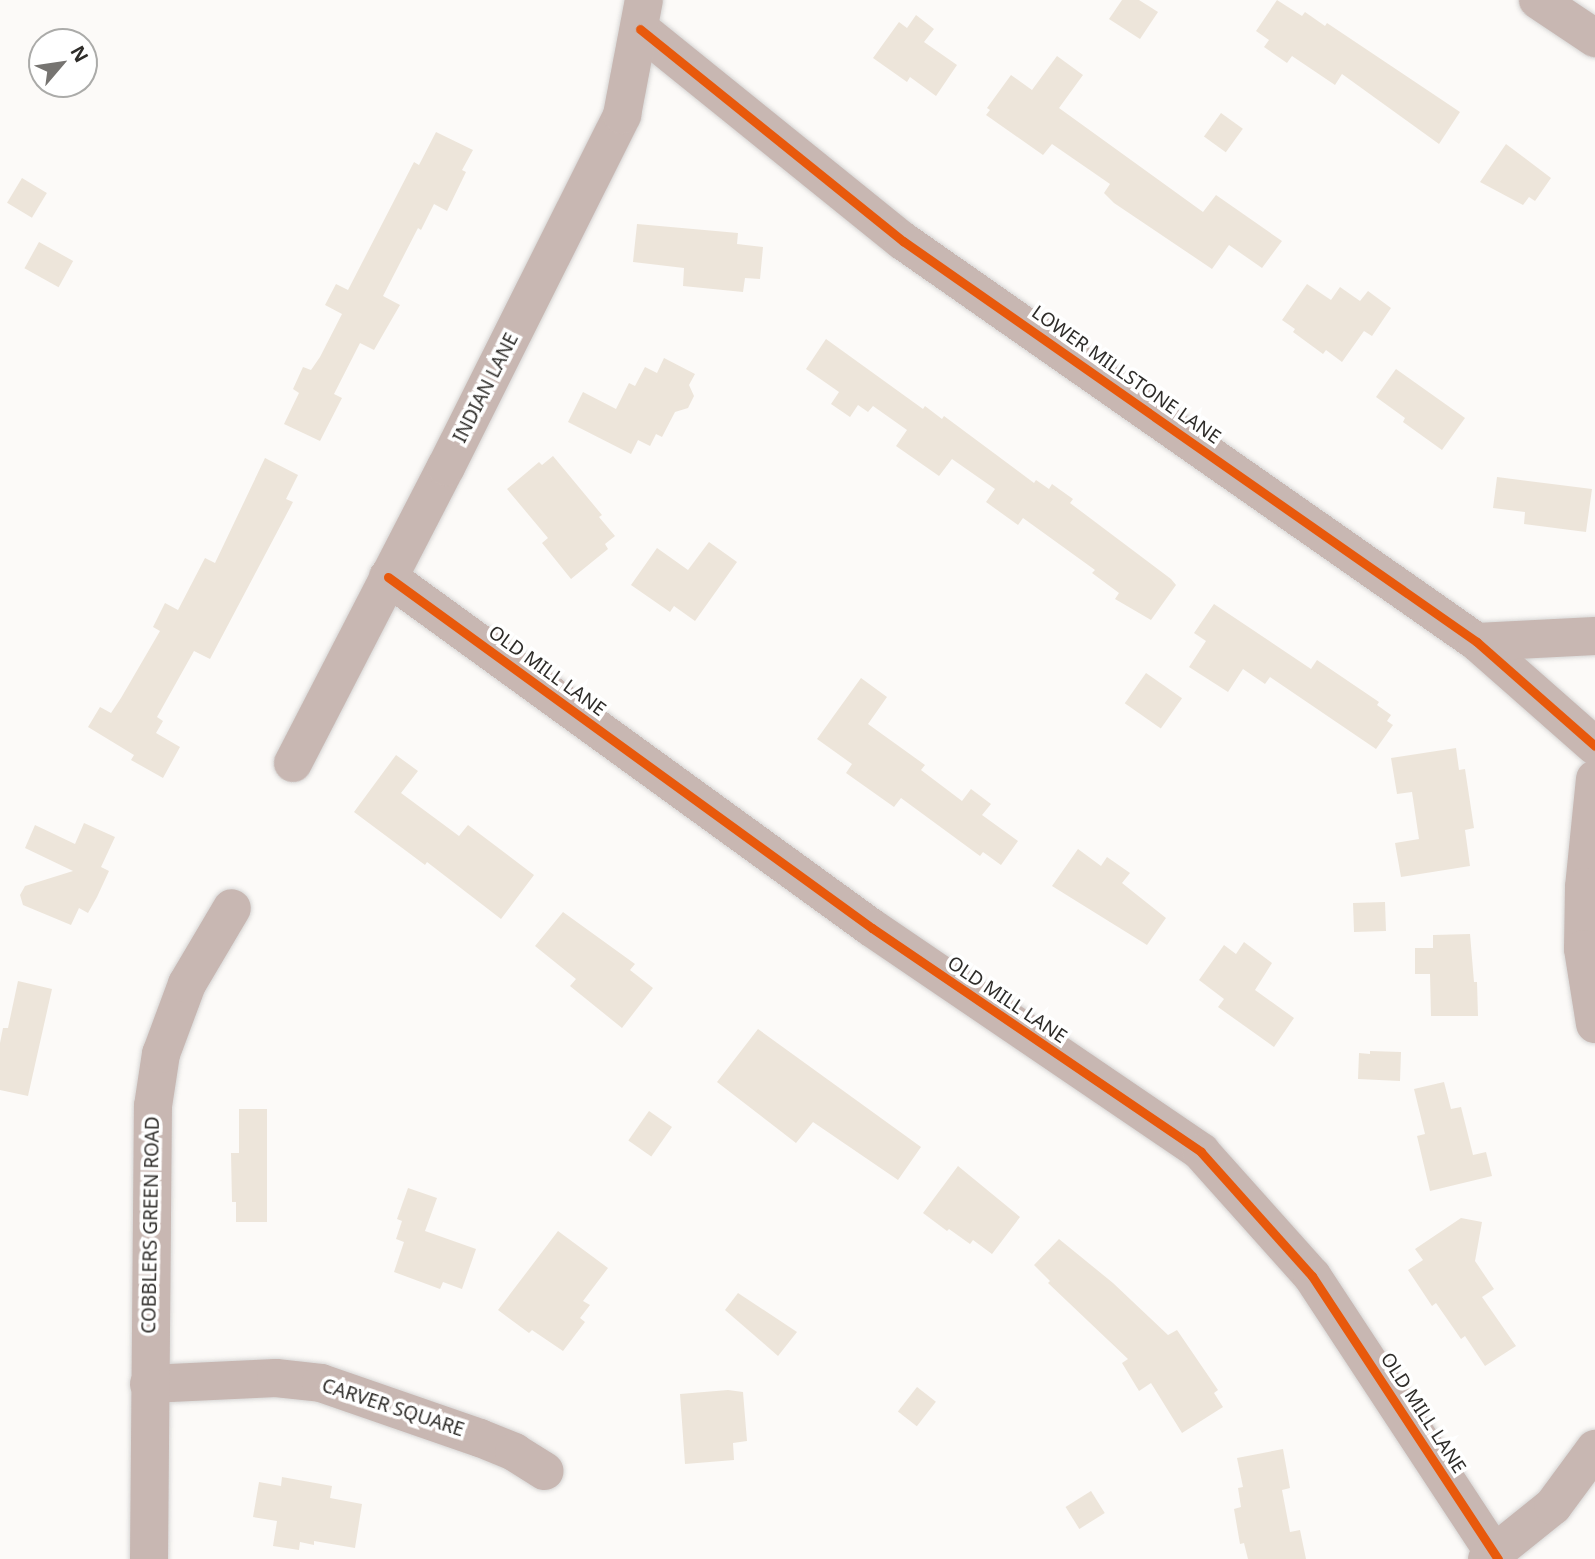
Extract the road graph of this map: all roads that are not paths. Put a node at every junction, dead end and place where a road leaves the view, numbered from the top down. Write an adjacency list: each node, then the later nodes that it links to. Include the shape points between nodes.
1 (1538, 0): 5 (street)
2 (1573, 0): 4 (street)
3 (642, 15): 6 (street, INDIAN LANE, via 622,115); 8 (street, LOWER MILLSTONE LANE, via 903,241)
4 (1595, 28)
5 (1595, 38)
6 (388, 577): 10 (street, INDIAN LANE); 17 (street, OLD MILL LANE, via 872,928 1200,1152 1312,1276)
7 (1595, 636): 8 (street)
8 (1477, 642): 9 (street, LOWER MILLSTONE LANE)
9 (1595, 746)
10 (293, 763)
11 (1595, 779): 13 (street, via 1583,949)
12 (232, 908): 14 (street, COBBLERS GREEN ROAD, via 187,984 159,1067 150,1157)
13 (1595, 1024)
14 (149, 1384): 16 (street, CARVER SQUARE, via 276,1378 321,1382 481,1438); 18 (street, COBBLERS GREEN ROAD)
15 (1595, 1448): 17 (street, via 1553,1506)
16 (544, 1471)
17 (1493, 1557)
18 (149, 1559)

